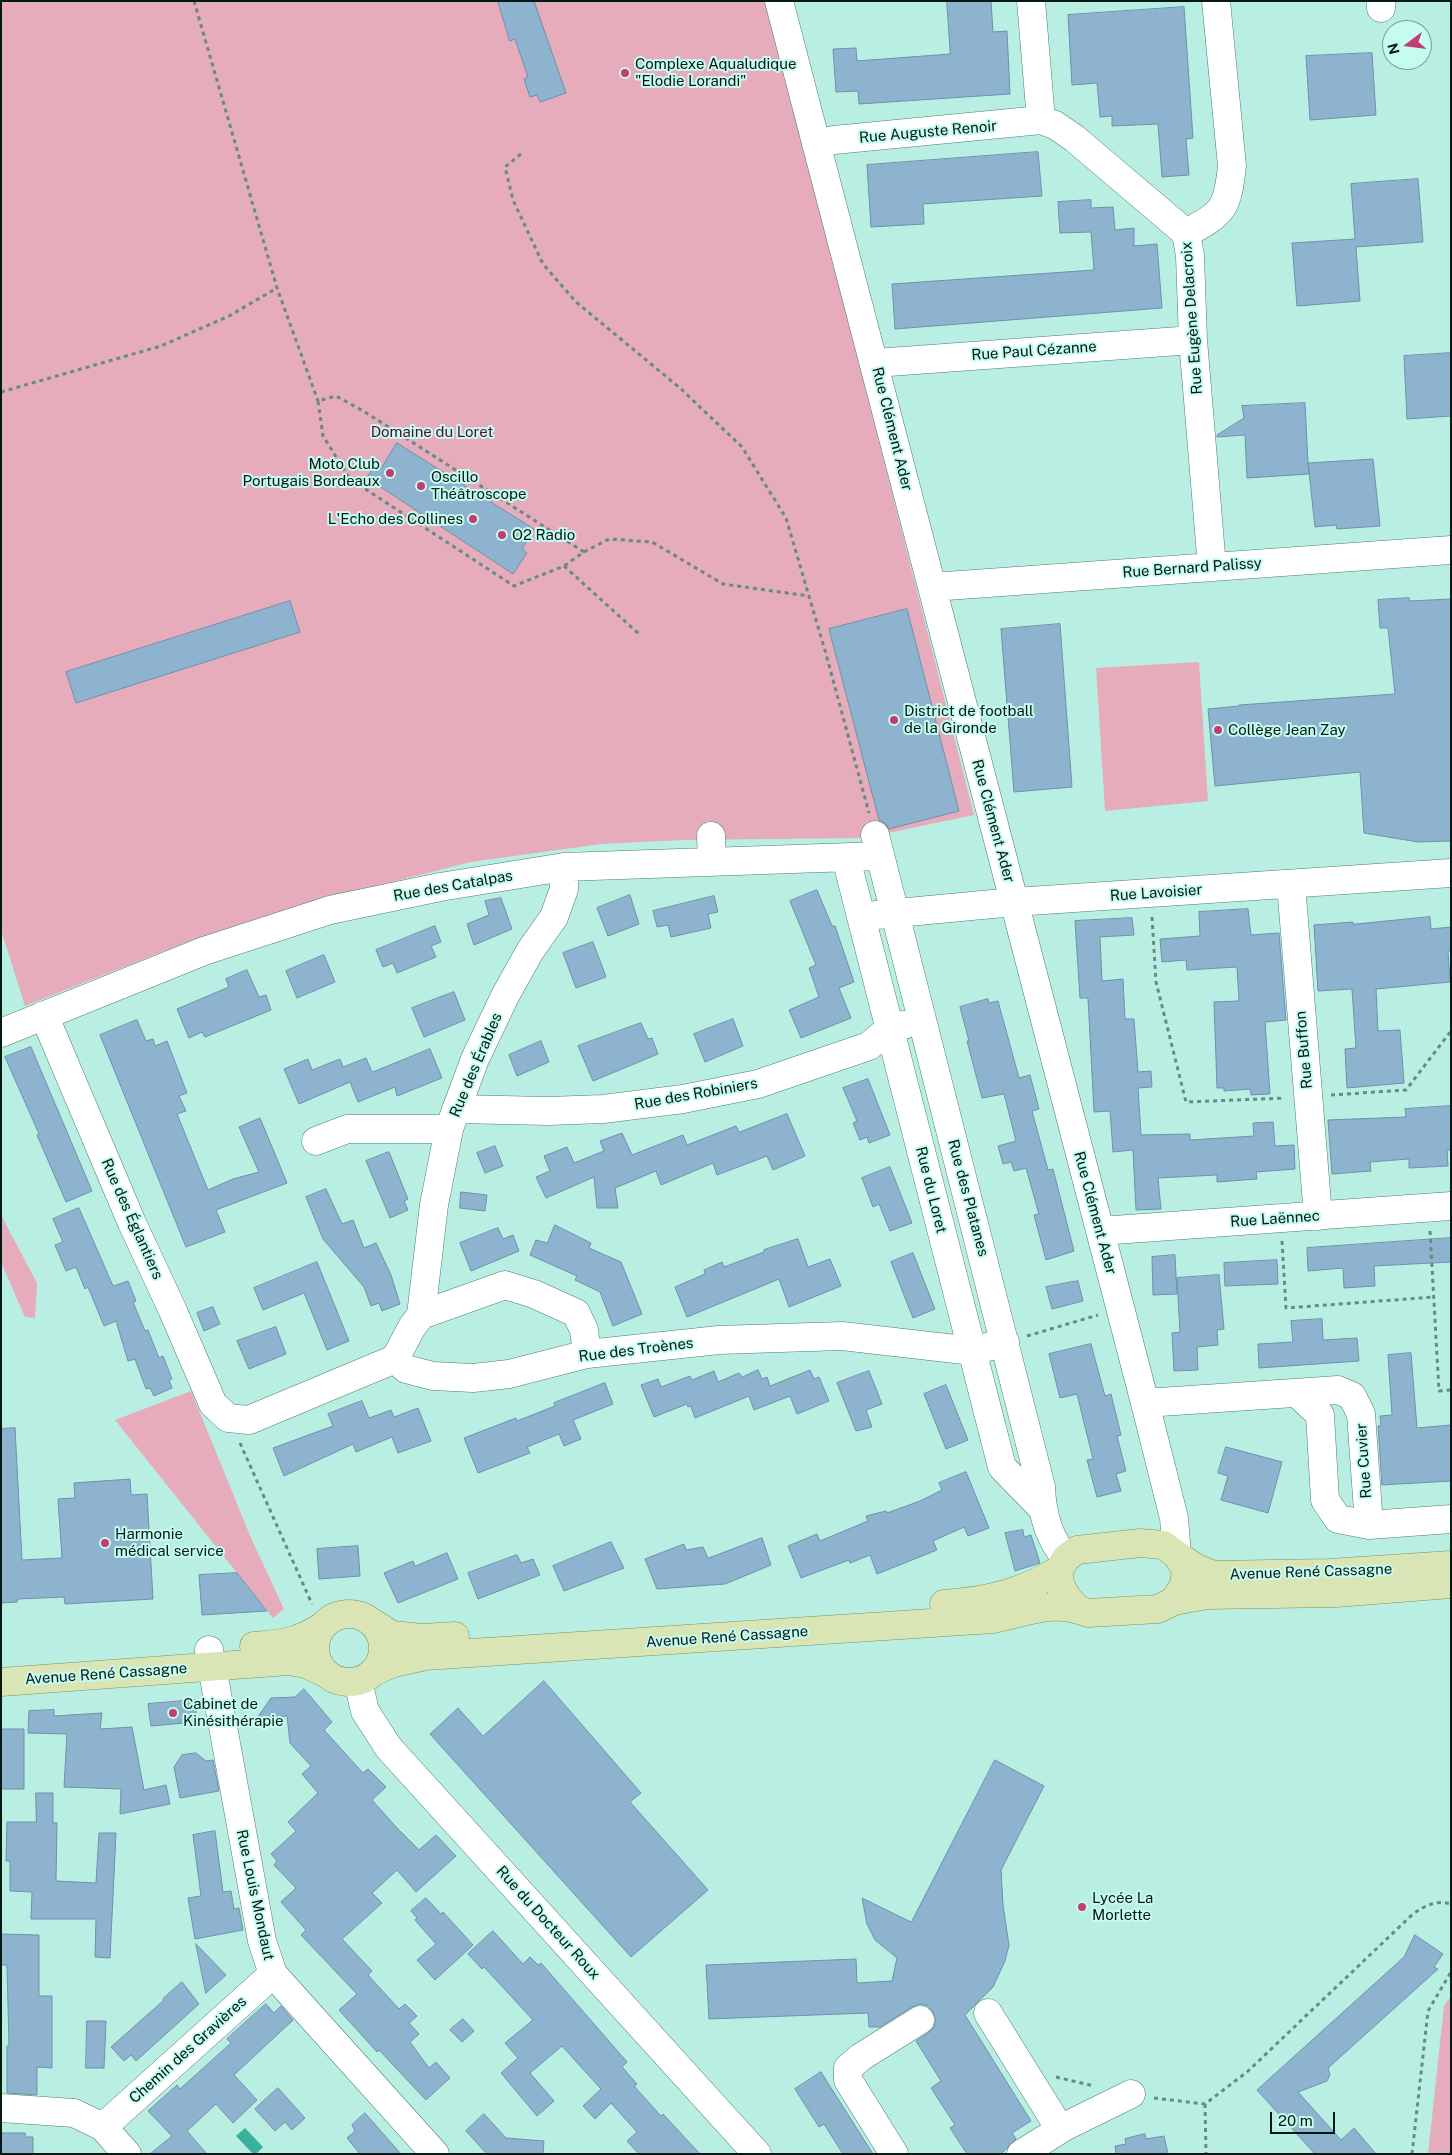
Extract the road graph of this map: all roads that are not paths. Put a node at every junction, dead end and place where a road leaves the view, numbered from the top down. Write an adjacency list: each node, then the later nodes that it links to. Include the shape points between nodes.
1 (779, 1): 5 (street, Rue Clément Ader)
2 (1031, 1): 4 (street)
3 (1216, 1): 6 (street, Rue Eugène Delacroix, via 1232,166 1230,191 1223,209)
4 (1041, 120): 5 (street, Rue Auguste Renoir); 6 (street, via 1074,138)
5 (816, 144): 8 (street, Rue Clément Ader)
6 (1186, 233): 7 (street, Rue Eugène Delacroix)
7 (1193, 340): 8 (street, Rue Paul Cézanne); 10 (street, Rue Eugène Delacroix)
8 (875, 363): 11 (street, Rue Clément Ader)
9 (1451, 550): 10 (street, Rue Bernard Palissy)
10 (1212, 567): 11 (street, Rue Bernard Palissy)
11 (932, 588): 17 (street, Rue Clément Ader)
12 (877, 846): 13 (street, Rue des Catalpas); 18 (street, Rue des Platanes)
13 (846, 858): 14 (street, Rue des Catalpas, via 712,849); 19 (street, Rue du Loret)
14 (564, 867): 20 (street, Rue des Catalpas, via 440,887 330,910 204,951); 24 (street, Rue des Érables, via 564,889 554,917 505,996 475,1059)
15 (1451, 874): 16 (street, Rue Lavoisier)
16 (1291, 884): 17 (street, Rue Lavoisier); 27 (street, Rue Buffon)
17 (1014, 902): 18 (street, Rue Lavoisier); 28 (street, Rue Clément Ader)
18 (894, 912): 19 (street, Rue Lavoisier); 21 (street, Rue des Platanes)
19 (862, 918): 22 (street, Rue du Loret)
20 (44, 1014): 23 (street, Rue des Catalpas); 33 (street, Rue des Églantiers, via 213,1404 228,1418 249,1420)
21 (922, 1020): 22 (street, Rue des Robiniers); 30 (street, Rue des Platanes)
22 (890, 1028): 24 (street, Rue des Robiniers, via 869,1046 758,1084 684,1099 603,1109); 31 (street, Rue du Loret)
23 (1, 1033)
24 (453, 1119): 25 (street, Rue des Robiniers, via 347,1128); 29 (street, Rue des Érables, via 434,1205)
25 (316, 1141)
26 (1440, 1214): 27 (street, Rue Laënnec)
27 (1318, 1216): 28 (street, Rue Laënnec)
28 (1100, 1231): 35 (street, Rue Clément Ader)
29 (421, 1315): 32 (street, via 505,1285 576,1312 584,1330); 33 (street, Rue des Érables)
30 (1014, 1340): 31 (street); 36 (street, Rue des Platanes)
31 (972, 1351): 32 (street, Rue des Troènes, via 842,1336 719,1340); 36 (street, Rue du Loret, via 1002,1467)
32 (587, 1354): 33 (street, Rue des Troènes, via 509,1374 473,1378 433,1376 406,1369)
33 (395, 1359)
34 (1296, 1393): 35 (street, Rue Cuvier); 38 (street, via 1320,1415 1324,1500 1338,1519); 38 (street, Rue Cuvier, via 1338,1390 1352,1396 1361,1414)
35 (1145, 1403): 39 (street, Rue Clément Ader, via 1174,1518)
36 (1042, 1508): 40 (street, Rue des Platanes)
37 (1451, 1519): 38 (street)
38 (1369, 1525)
39 (1177, 1555): 40 (main road, Avenue René Cassagne, via 1163,1545 1140,1543 1076,1550); 41 (main road, Avenue René Cassagne, via 1214,1575 1329,1574); 43 (main road, via 1186,1570 1184,1585)
40 (1062, 1564): 44 (main road, via 1060,1585); 45 (main road, Avenue René Cassagne, via 1024,1588 977,1602 422,1638 392,1635)
41 (1451, 1565)
42 (1451, 1584): 43 (main road, Avenue René Cassagne, via 1336,1593 1208,1595)
43 (1174, 1601): 44 (main road, Avenue René Cassagne, via 1158,1609 1088,1613)
44 (1079, 1610): 50 (main road, Avenue René Cassagne, via 1044,1606 992,1619 425,1656 394,1663)
45 (370, 1621): 46 (main road, Avenue René Cassagne, via 361,1616 340,1615); 50 (main road, via 378,1629 383,1651 381,1662)
46 (322, 1626): 47 (main road, Avenue René Cassagne, via 304,1638); 49 (main road, via 317,1635 316,1655)
47 (210, 1658): 48 (main road, Avenue René Cassagne); 49 (main road, Avenue René Cassagne, via 289,1660); 51 (main road, Avenue René Cassagne); 52 (street, Rue Louis Mondaut, via 262,1941)
48 (1, 1666)
49 (325, 1673): 50 (main road, Avenue René Cassagne, via 341,1682)
50 (366, 1676): 61 (street, Rue du Docteur Roux, via 365,1712 388,1747)
51 (1, 1682)
52 (273, 1974): 57 (street, Chemin des Gravières); 60 (street, Rue Louis Mondaut)
53 (988, 2013): 58 (street)
54 (920, 2020): 62 (street, via 848,2068 848,2080)
55 (1131, 2094): 58 (street)
56 (1, 2108): 57 (street, via 74,2113)
57 (103, 2127): 59 (street)
58 (1060, 2129): 63 (street)
59 (127, 2154)
60 (435, 2154)
61 (757, 2154)
62 (894, 2154)
63 (1021, 2154)

